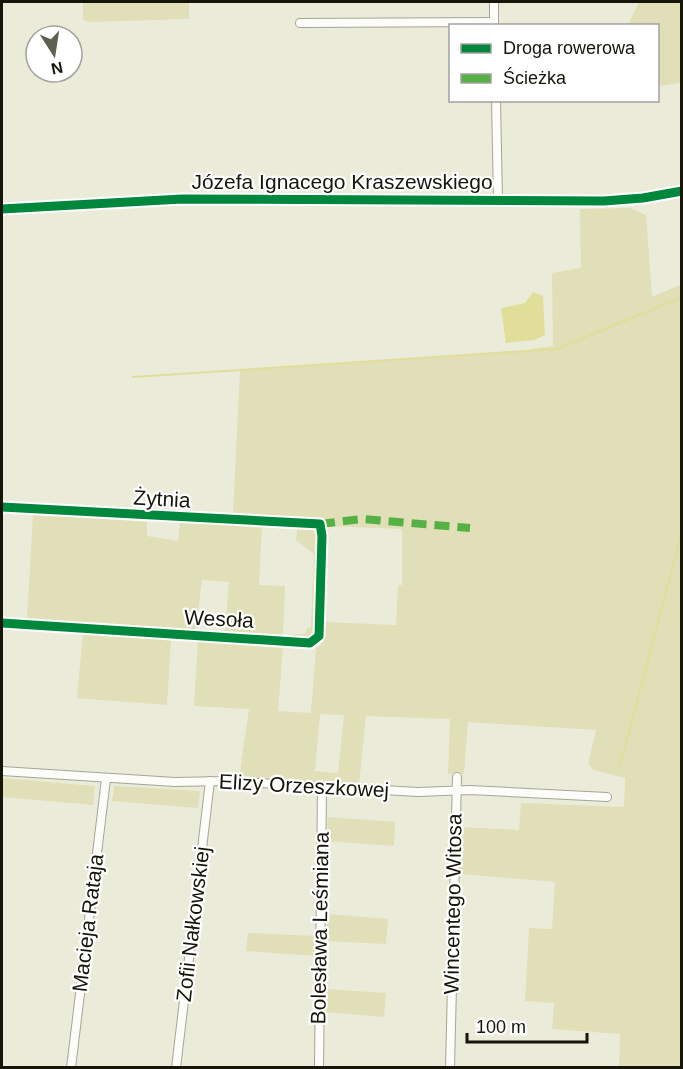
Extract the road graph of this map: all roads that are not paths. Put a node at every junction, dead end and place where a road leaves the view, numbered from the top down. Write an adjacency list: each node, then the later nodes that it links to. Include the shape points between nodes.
1 (494, 2): 3 (street)
2 (300, 23): 3 (street)
3 (494, 24)
4 (496, 102): 6 (street)
5 (681, 191): 6 (street, Józefa Ignacego Kraszewskiego, via 622,200)
6 (498, 201): 7 (street, Józefa Ignacego Kraszewskiego, via 182,199)
7 (2, 209)
8 (2, 507): 9 (street, Żytnia)
9 (320, 524): 10 (street, Wesoła, via 319,636 310,643)
10 (2, 623)
11 (2, 771): 13 (street, Elizy Orzeszkowej)
12 (457, 777): 16 (street, Wincentego Witosa)
13 (106, 779): 14 (street, Elizy Orzeszkowej); 18 (street, Macieja Rataja)
14 (210, 781): 15 (street, Elizy Orzeszkowej); 19 (street, Zofii Nałkowskiej)
15 (322, 788): 16 (street, Elizy Orzeszkowej); 20 (street, Bolesława Leśmiana)
16 (455, 791): 17 (street, Elizy Orzeszkowej); 21 (street, Wincentego Witosa)
17 (607, 797)
18 (71, 1068)
19 (176, 1068)
20 (319, 1068)
21 (450, 1068)

